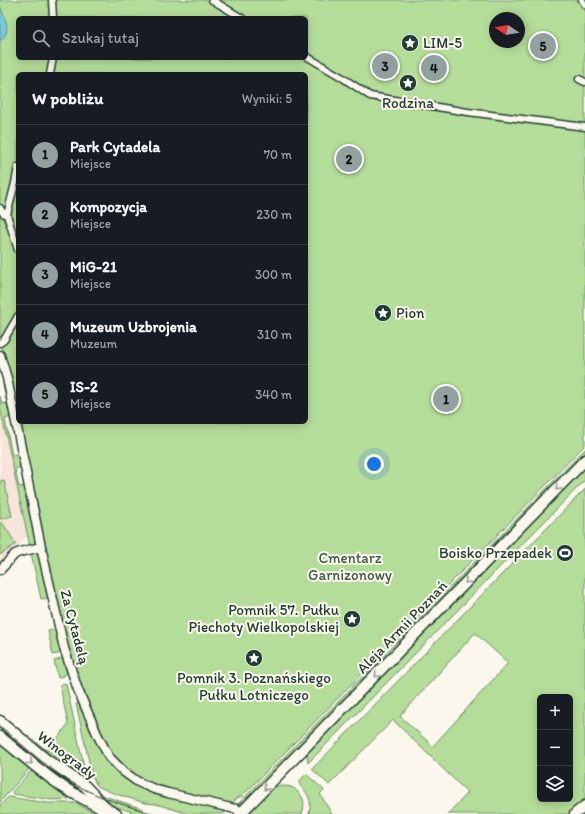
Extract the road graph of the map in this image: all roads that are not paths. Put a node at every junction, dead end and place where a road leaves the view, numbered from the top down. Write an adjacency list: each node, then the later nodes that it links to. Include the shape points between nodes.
1 (52, 0): 5 (street)
2 (212, 0): 6 (street)
3 (582, 0): 4 (street)
4 (585, 5)
5 (53, 16)
6 (239, 16)
7 (308, 57): 10 (street, via 370,96)
8 (53, 60): 9 (street)
9 (50, 72)
10 (585, 127)
11 (16, 178): 12 (street)
12 (2, 213): 13 (street)
13 (16, 245)
14 (16, 319): 15 (street)
15 (0, 343)
16 (0, 355): 17 (street, Za Cytadelą)
17 (16, 423)
18 (16, 424): 20 (street, Za Cytadelą)
19 (585, 460): 25 (street, Aleja Armii Poznań, one-way to 25)
20 (41, 547): 21 (street, via 15,554); 25 (street, Za Cytadelą, via 64,648 78,690 109,757 138,782 154,789 232,808)
21 (0, 570)
22 (0, 721): 26 (street, Winogrady)
23 (0, 736): 26 (street, Winogrady, one-way to 26, via 64,787)
24 (585, 806): 27 (street)
25 (241, 813)
26 (116, 814)
27 (575, 814)

